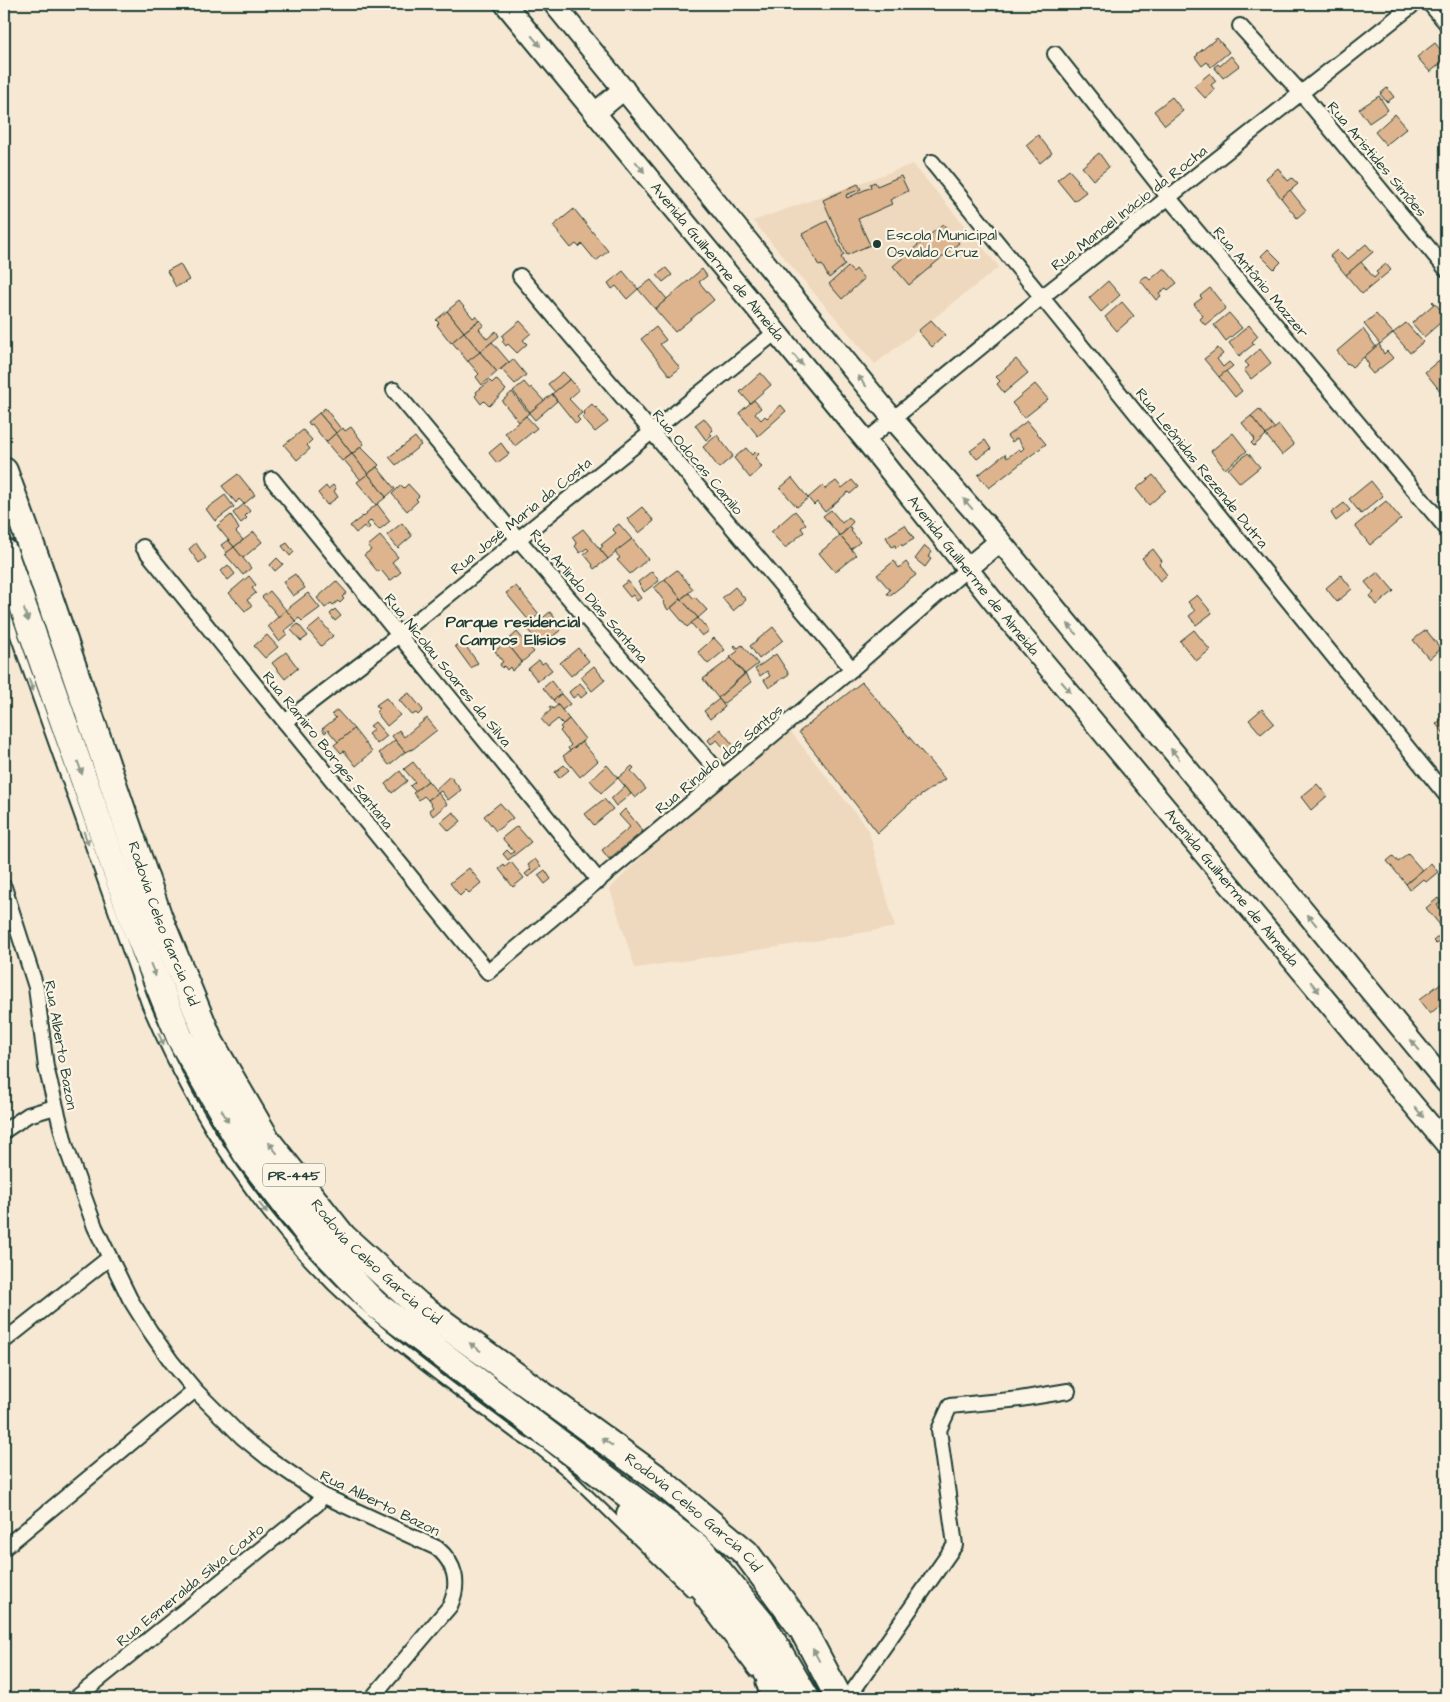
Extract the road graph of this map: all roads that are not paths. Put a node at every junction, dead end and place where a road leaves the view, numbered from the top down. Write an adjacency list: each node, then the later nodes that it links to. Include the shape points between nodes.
1 (505, 4): 10 (street, Avenida Guilherme de Almeida, one-way to 10)
2 (554, 4): 8 (street)
3 (1414, 4): 9 (street, Rua Manoel Inácio da Rocha)
4 (1430, 4): 5 (street)
5 (1446, 23)
6 (1240, 26): 9 (street, Rua Aristides Simões)
7 (1055, 54): 12 (street, Rua Antônio Mazzer)
8 (624, 89): 10 (street); 18 (street, one-way to 8)
9 (1301, 93): 12 (street, Rua Manoel Inácio da Rocha); 13 (street, Rua Aristides Simões)
10 (595, 113): 16 (street, Avenida Guilherme de Almeida, one-way to 16)
11 (932, 162): 15 (street, Rua Leônidas Rezende Dutra)
12 (1169, 198): 15 (street, Rua Manoel Inácio da Rocha); 23 (street, Rua Antônio Mazzer)
13 (1446, 269)
14 (520, 276): 19 (street, Rua Odocas Camilo)
15 (1042, 297): 18 (street, Rua Manoel Inácio da Rocha); 34 (street, Rua Leônidas Rezende Dutra)
16 (776, 332): 19 (street, Rua José Maria da Costa); 20 (street, Avenida Guilherme de Almeida, one-way to 20)
17 (394, 390): 24 (street, Rua Arlindo Dias Santana)
18 (893, 419): 20 (street, Rua Manoel Inácio da Rocha); 25 (street, one-way to 18)
19 (651, 432): 24 (street, Rua José Maria da Costa); 31 (street, Rua Odocas Camilo)
20 (866, 441): 28 (street, Avenida Guilherme de Almeida)
21 (4, 471): 55 (highway, Rodovia Celso Garcia Cid / PR-445, one-way to 21, via 803,1630 746,1553 658,1479 418,1305 343,1237 268,1142 210,1042 159,918)
22 (272, 479): 30 (street, Rua Nicolau Soares da Silva)
23 (1446, 528)
24 (518, 538): 30 (street, Rua José Maria da Costa); 33 (street, Rua Arlindo Dias Santana)
25 (1000, 541): 28 (street); 39 (street, one-way to 25)
26 (143, 547): 32 (street, Rua Ramiro Borges Santana)
27 (4, 552): 47 (highway, Rodovia Celso Garcia Cid / PR-445, one-way to 47, via 136,931 180,1038 246,1153 310,1236 375,1304)
28 (968, 568): 31 (street, Rua Rinaldo dos Santos); 42 (street, Avenida Guilherme de Almeida, one-way to 42)
29 (4, 606): 52 (lane, one-way to 52, via 146,1005 186,1091 236,1172 295,1247 357,1310 390,1339 564,1471 697,1598 756,1676)
30 (399, 635): 32 (street, Rua José Maria da Costa); 35 (street, Rua Nicolau Soares da Silva)
31 (852, 669): 33 (street, Rua Rinaldo dos Santos)
32 (285, 722): 38 (street, Rua Ramiro Borges Santana)
33 (723, 777): 35 (street, Rua Rinaldo dos Santos)
34 (1446, 795)
35 (598, 881): 38 (street, Rua Rinaldo dos Santos)
36 (4, 887): 37 (street, Rua Alberto Bazon)
37 (10, 926): 40 (street, Rua Alberto Bazon, via 36,988)
38 (488, 972)
39 (1446, 1083)
40 (55, 1107): 41 (street, via 28,1115); 43 (street, Rua Alberto Bazon, via 79,1188)
41 (4, 1130)
42 (1446, 1144)
43 (109, 1258): 44 (street); 45 (street, Rua Alberto Bazon, via 150,1331)
44 (4, 1341)
45 (195, 1390): 48 (street, Rua Alberto Bazon, via 255,1447); 49 (street)
46 (1068, 1391): 56 (street, via 950,1406 939,1430 955,1544)
47 (551, 1436): 53 (highway, via 711,1595 749,1643 774,1682); 54 (highway, Rodovia Celso Garcia Cid / PR-445, via 701,1550 763,1625)
48 (322, 1495): 50 (street, Rua Esmeralda Silva Couto, via 317,1504); 51 (street, Rua Alberto Bazon, via 437,1548 455,1573 456,1590 450,1606)
49 (4, 1548)
50 (76, 1698)
51 (372, 1698)
52 (765, 1698)
53 (780, 1698)
54 (806, 1698)
55 (839, 1698)
56 (848, 1698)

